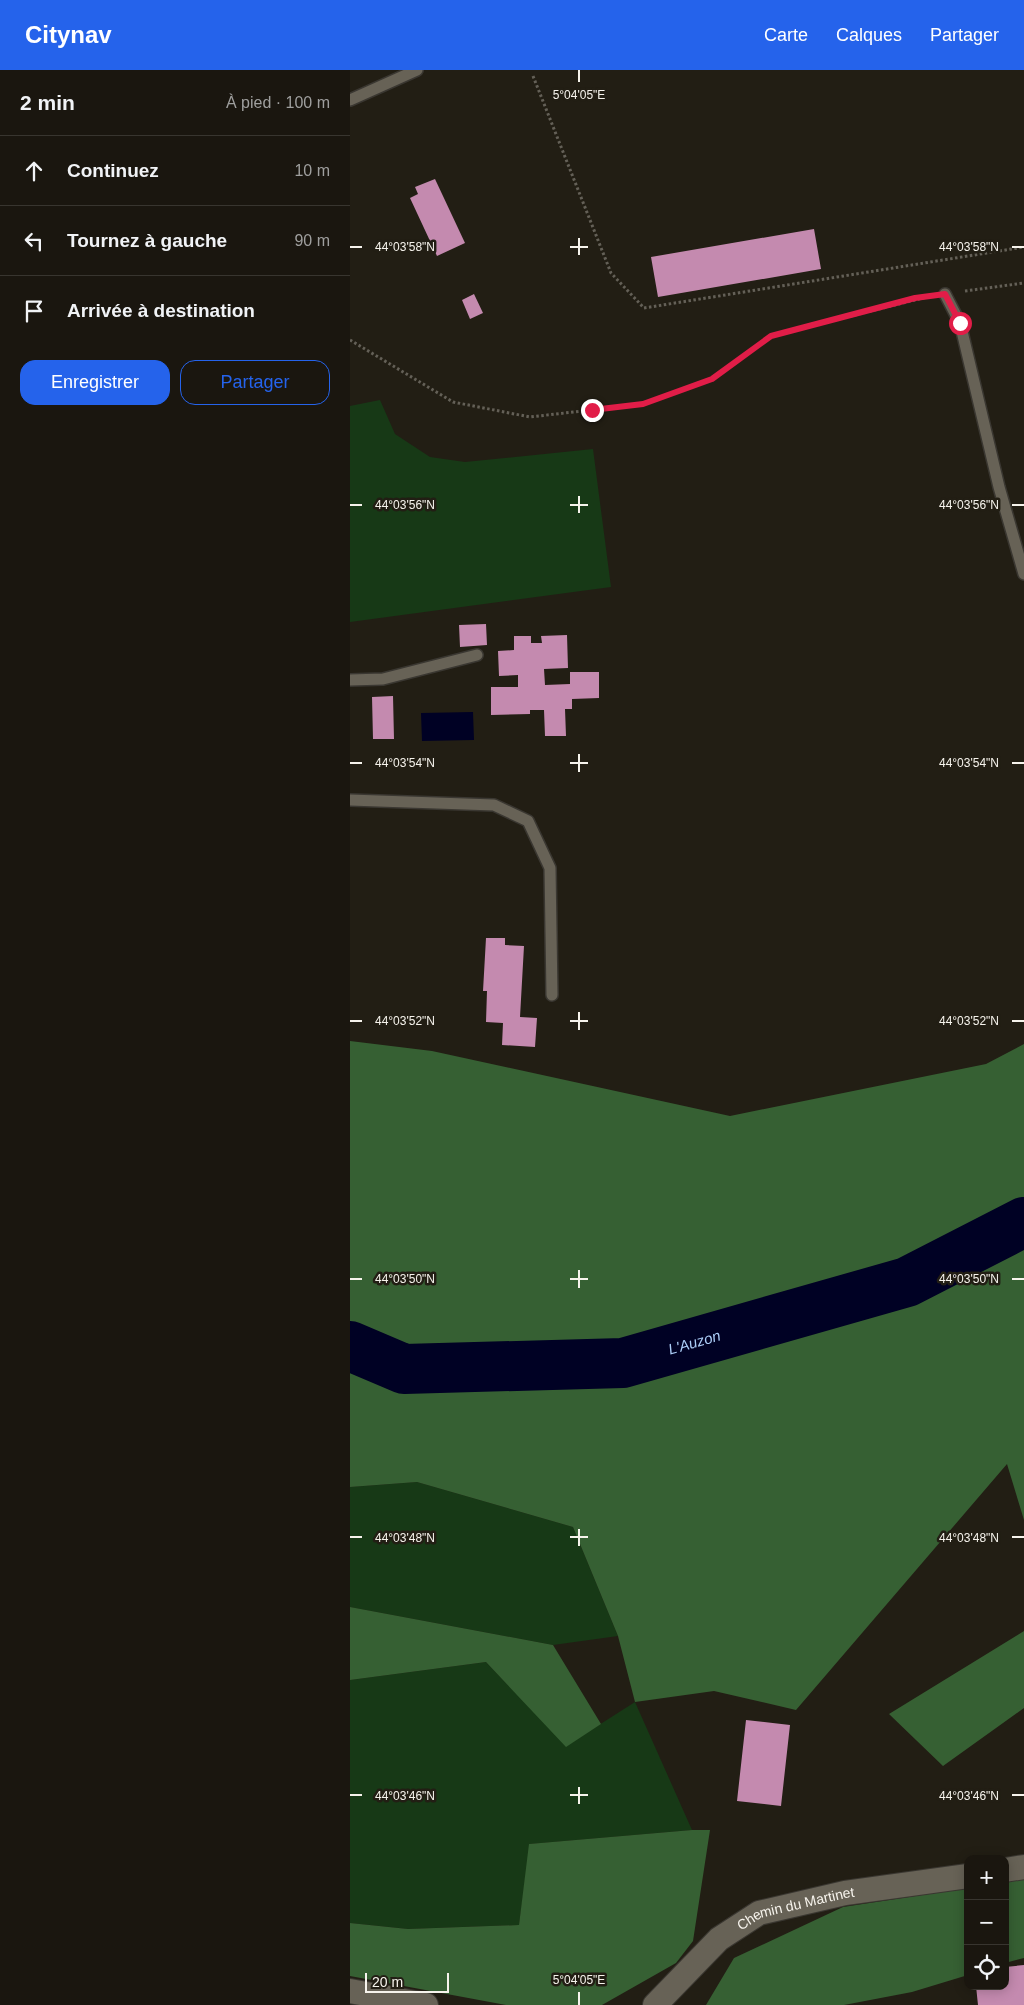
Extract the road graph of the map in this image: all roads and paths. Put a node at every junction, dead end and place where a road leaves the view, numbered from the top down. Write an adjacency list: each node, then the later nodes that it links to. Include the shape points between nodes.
1 (417, 70): 3 (lane)
2 (533, 76): 4 (path, via 611,273 644,308)
3 (350, 100)
4 (1024, 247)
5 (1024, 283): 6 (path)
6 (945, 294): 7 (path, via 915,298 771,336 712,379 643,404 530,417 453,402); 8 (lane, via 960,323 999,487)
7 (350, 340)
8 (1024, 574)
9 (477, 655): 10 (lane, via 383,679)
10 (350, 680)
11 (350, 800): 12 (lane, via 494,805 528,821 550,868)
12 (552, 995)
13 (1024, 1867): 14 (street)
14 (1009, 1869)
15 (964, 1877): 18 (street, Chemin du Martinet, via 845,1893 759,1913 719,1939)
16 (350, 1991): 17 (street)
17 (426, 2005)
18 (655, 2005)

